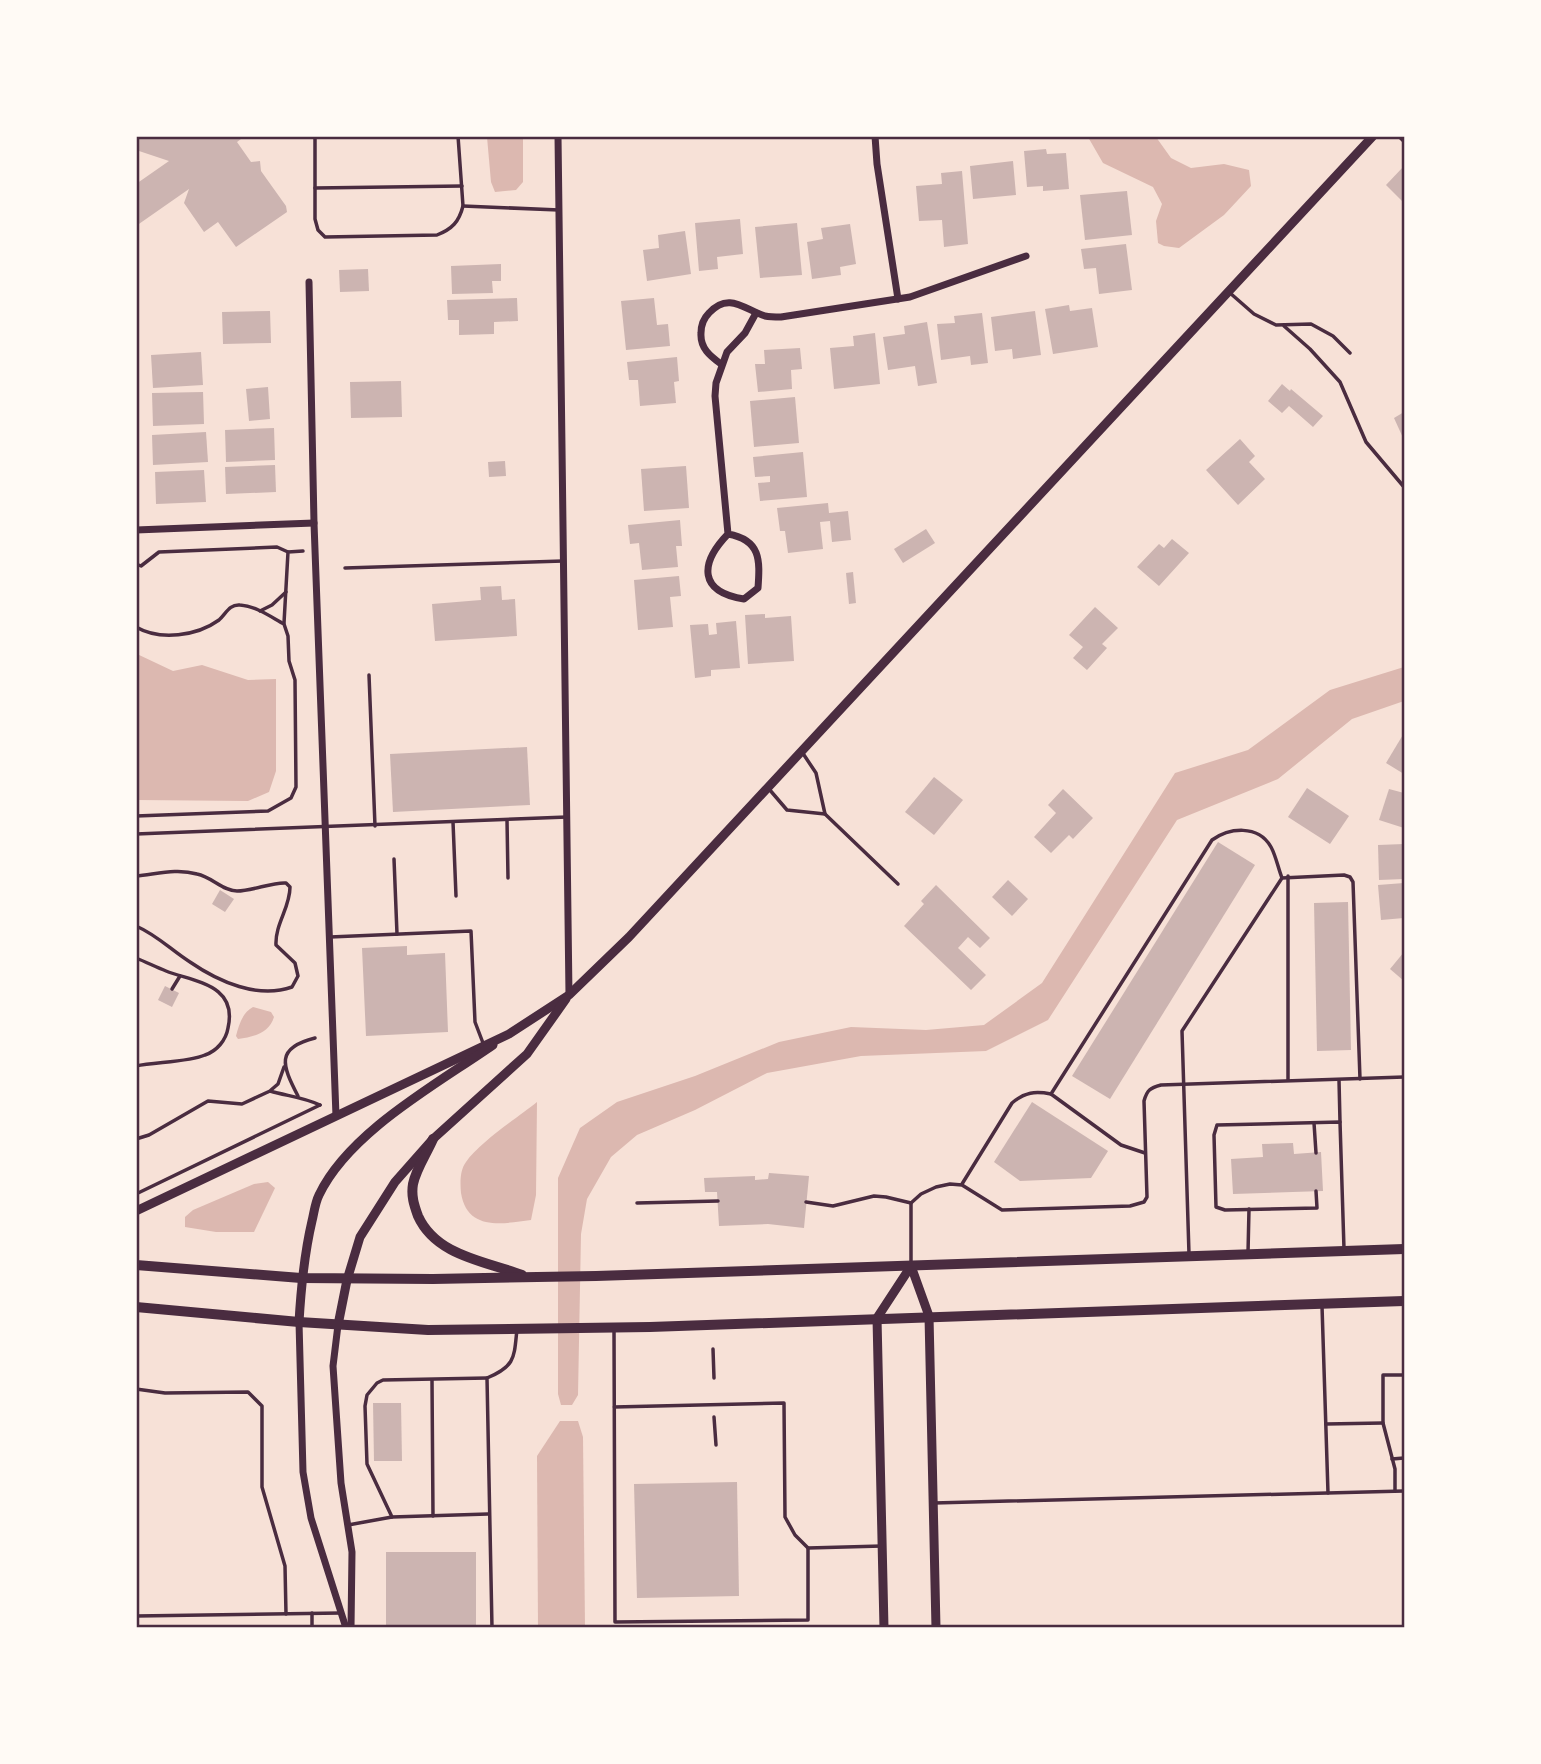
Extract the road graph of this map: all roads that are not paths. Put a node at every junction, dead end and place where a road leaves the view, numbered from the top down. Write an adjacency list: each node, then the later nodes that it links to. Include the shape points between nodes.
1 (315, 136): 7 (lane)
2 (458, 136): 6 (lane)
3 (558, 136): 9 (street)
4 (876, 136): 13 (street)
5 (1373, 136): 12 (street)
6 (462, 186): 7 (lane); 8 (lane)
7 (315, 188): 8 (lane, via 315,219 325,237 437,235 451,229)
8 (463, 206): 9 (lane)
9 (559, 210): 22 (street)
10 (1026, 256): 13 (street)
11 (309, 282): 19 (street)
12 (1228, 292): 15 (lane, via 1254,314); 25 (street)
13 (898, 299): 14 (street, via 781,317)
14 (756, 313): 17 (street); 17 (street, via 747,306 722,304 704,320 703,345)
15 (1284, 326): 16 (lane, via 1311,324); 18 (lane, via 1340,382 1366,442)
16 (1350, 353)
17 (721, 364): 21 (street, via 715,397)
18 (1405, 487)
19 (314, 523): 20 (street); 32 (street)
20 (136, 530)
21 (728, 534): 21 (street, via 715,548 708,572 724,596 744,599 758,588 760,563 754,546 743,537)
22 (563, 561): 23 (lane); 28 (street)
23 (345, 568)
24 (369, 675): 31 (lane)
25 (802, 751): 26 (street); 27 (lane, via 816,772)
26 (768, 788): 27 (lane, via 787,810); 42 (street)
27 (825, 814): 38 (lane)
28 (566, 817): 29 (lane); 42 (street)
29 (507, 820): 30 (lane); 36 (lane)
30 (453, 822): 31 (lane); 39 (lane)
31 (375, 825): 32 (lane)
32 (327, 828): 33 (lane); 41 (street)
33 (136, 834)
34 (394, 859): 40 (lane)
35 (1288, 876): 37 (lane); 46 (lane, via 1344,875 1353,882); 47 (lane)
36 (508, 878)
37 (1282, 878): 49 (lane, via 1182,1031); 50 (lane, via 1263,837 1238,829 1212,840)
38 (898, 884)
39 (456, 896)
40 (397, 934): 41 (lane); 44 (lane, via 471,931 475,1022)
41 (330, 937): 51 (street)
42 (569, 995): 43 (street); 54 (street, via 527,1054)
43 (509, 1034): 44 (street); 72 (street, via 377,1126 349,1153 318,1197)
44 (483, 1045): 51 (street)
45 (1405, 1077): 46 (lane)
46 (1360, 1079): 48 (lane)
47 (1288, 1080): 48 (lane); 49 (lane)
48 (1339, 1080): 53 (lane)
49 (1183, 1085): 55 (lane, via 1161,1085 1147,1091); 68 (lane)
50 (1051, 1094): 55 (lane, via 1121,1145); 57 (lane, via 1022,1095 1012,1103)
51 (336, 1116): 64 (street)
52 (1314, 1122): 53 (lane); 56 (lane); 63 (lane, via 1217,1125 1216,1207)
53 (1340, 1122): 66 (lane)
54 (433, 1139): 71 (main road, via 413,1183 412,1200 426,1232 459,1254); 73 (street, via 396,1182 360,1237)
55 (1145, 1153): 57 (lane, via 1147,1197 1139,1205 1002,1210)
56 (1316, 1153)
57 (961, 1185): 62 (lane, via 936,1187)
58 (1316, 1191): 63 (lane, via 1317,1208)
59 (718, 1201): 61 (lane)
60 (806, 1202): 62 (lane, via 833,1206 874,1196)
61 (637, 1203)
62 (911, 1203): 70 (lane)
63 (1249, 1209): 67 (lane)
64 (136, 1211)
65 (1405, 1248): 66 (main road)
66 (1344, 1251): 67 (main road)
67 (1248, 1254): 68 (main road)
68 (1189, 1256): 70 (main road)
69 (136, 1265): 72 (main road)
70 (911, 1266): 71 (main road); 77 (street); 78 (street)
71 (528, 1277): 73 (main road)
72 (301, 1278): 73 (main road); 79 (street)
73 (347, 1280): 80 (street)
74 (1405, 1301): 75 (main road)
75 (1322, 1304): 77 (main road); 89 (lane)
76 (136, 1307): 79 (main road)
77 (929, 1316): 78 (main road); 95 (street)
78 (877, 1318): 81 (main road); 100 (street)
79 (299, 1322): 80 (main road); 103 (street, via 303,1472 311,1518)
80 (338, 1325): 82 (main road); 99 (street, via 333,1366)
81 (614, 1327): 82 (main road); 87 (lane)
82 (517, 1329): 84 (lane, via 514,1359 506,1369)
83 (1405, 1375): 88 (lane, via 1383,1375)
84 (487, 1378): 85 (lane); 96 (lane)
85 (432, 1380): 97 (lane); 98 (lane, via 383,1380 367,1395 367,1464)
86 (136, 1389): 104 (lane, via 248,1392 262,1406 262,1487 285,1566)
87 (614, 1407): 101 (lane, via 784,1403 785,1517); 101 (lane, via 615,1622 808,1620)
88 (1383, 1423): 89 (lane); 91 (lane)
89 (1326, 1424): 94 (lane)
90 (1405, 1458): 91 (lane)
91 (1392, 1459): 92 (lane)
92 (1395, 1491): 93 (lane); 94 (lane)
93 (1405, 1491)
94 (1328, 1493): 95 (lane)
95 (934, 1503): 110 (street)
96 (488, 1514): 97 (lane); 108 (lane)
97 (433, 1516): 98 (lane)
98 (392, 1517): 99 (lane)
99 (348, 1525): 107 (street, via 352,1552)
100 (882, 1546): 101 (lane); 109 (street)
101 (808, 1548)
102 (312, 1613): 103 (lane); 104 (lane); 106 (lane)
103 (341, 1613): 107 (street)
104 (286, 1614): 105 (lane)
105 (136, 1616)
106 (312, 1628)
107 (349, 1628)
108 (492, 1628)
109 (884, 1628)
110 (936, 1628)

